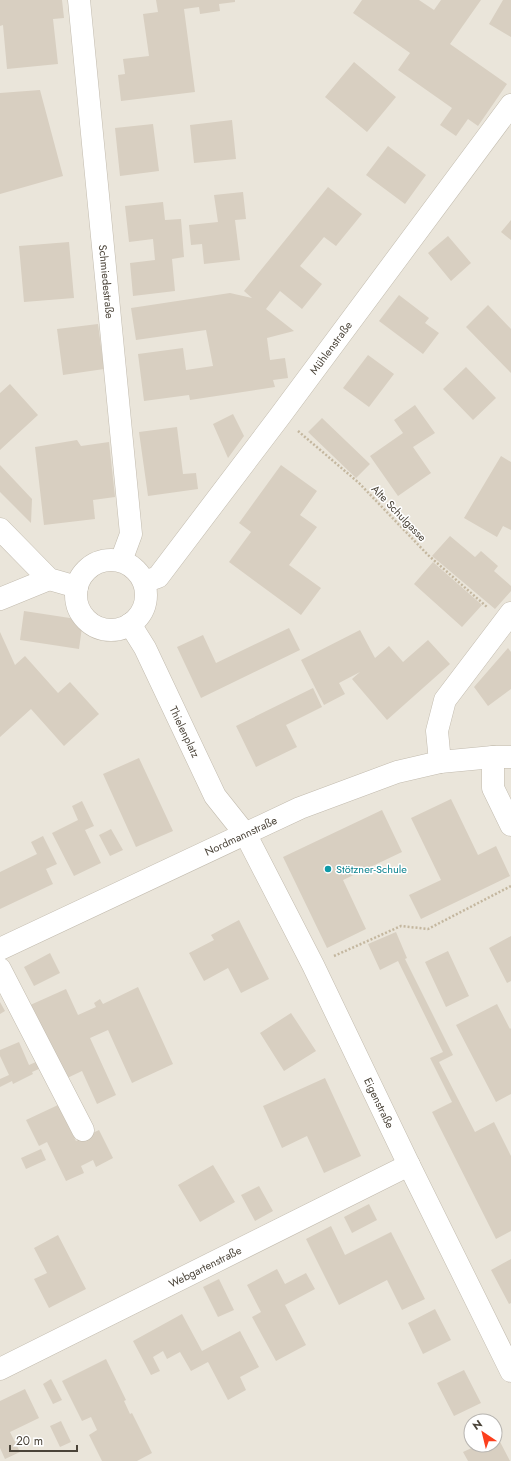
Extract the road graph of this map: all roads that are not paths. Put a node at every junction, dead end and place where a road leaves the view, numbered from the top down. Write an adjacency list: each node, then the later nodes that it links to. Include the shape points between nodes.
1 (79, 0): 4 (street, Schmiedestraße, via 131,534)
2 (511, 105): 6 (street, Mühlenstraße, via 158,576)
3 (0, 529): 5 (street)
4 (121, 561): 6 (street, via 138,573); 7 (street, via 102,561 94,565 86,571)
5 (49, 579): 7 (street); 8 (street)
6 (144, 582): 10 (street, via 146,601 143,610)
7 (77, 587): 10 (street, via 76,599 86,620 108,630)
8 (0, 599)
9 (508, 617): 12 (street, via 445,700 437,731)
10 (130, 624): 14 (street, Thielenplatz, via 145,648 215,796)
11 (502, 757): 12 (street, Nordmannstraße); 13 (street, via 493,788)
12 (440, 762): 14 (street, Nordmannstraße, via 397,772 300,808)
13 (511, 826)
14 (246, 835): 15 (street, Nordmannstraße); 18 (street, Eigenstraße, via 313,965)
15 (0, 949)
16 (0, 969): 17 (street)
17 (83, 1130)
18 (409, 1165): 19 (street, Webgartenstraße); 20 (street, Eigenstraße)
19 (0, 1369)
20 (511, 1371)

